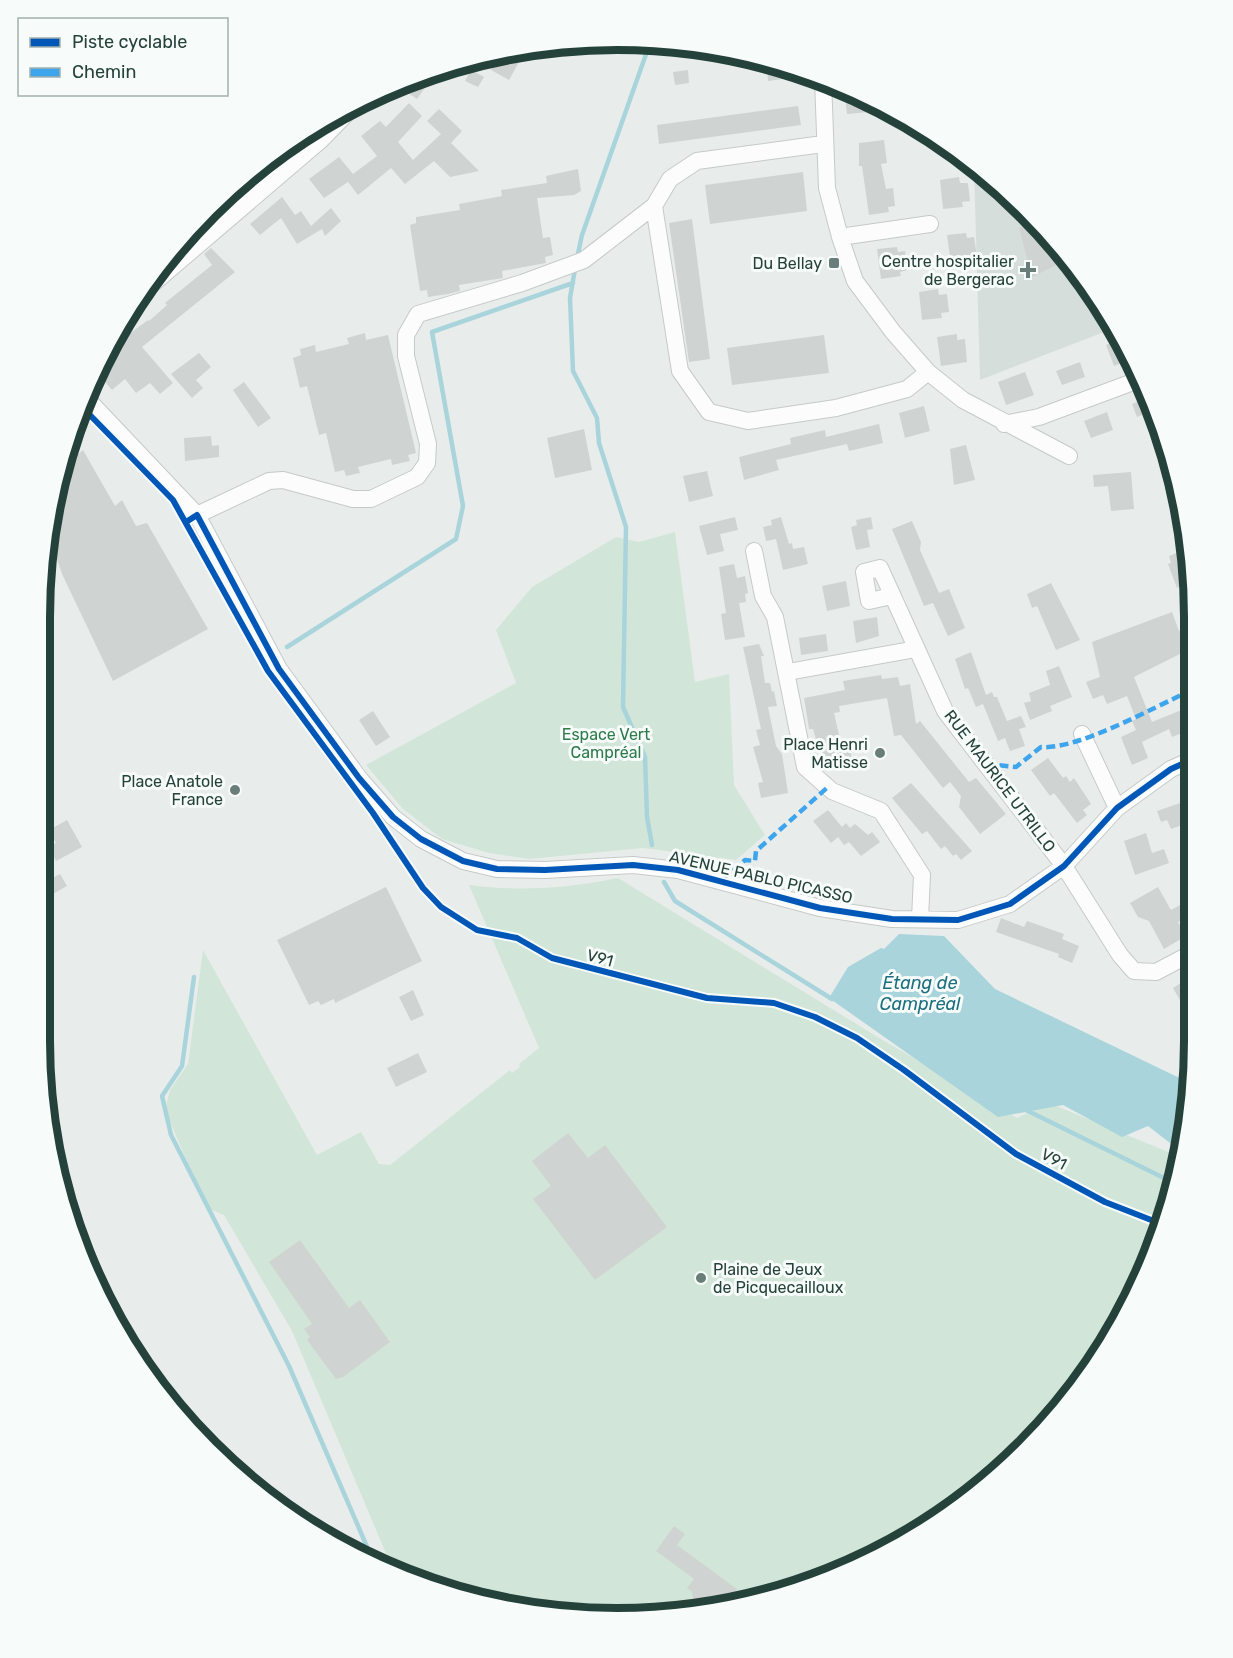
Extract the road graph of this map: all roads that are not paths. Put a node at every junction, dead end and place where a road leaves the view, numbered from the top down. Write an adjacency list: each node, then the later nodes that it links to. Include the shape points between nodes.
1 (823, 89): 3 (street)
2 (338, 122): 7 (street)
3 (823, 144): 4 (street, via 697,161 670,179); 6 (street, via 827,188)
4 (654, 206): 8 (street, via 680,371 709,412 748,421 836,408 907,389); 13 (street, via 584,261 418,315 406,334 406,356 428,444 427,463 417,477 371,499 353,499 283,480 269,481)
5 (930, 224): 6 (street)
6 (840, 237): 8 (street, via 855,281)
7 (166, 273)
8 (928, 372): 11 (street, via 963,400)
9 (1132, 382): 11 (street, via 1039,417)
10 (92, 404): 13 (street, AVENUE PABLO PICASSO)
11 (1004, 424): 12 (street)
12 (1070, 456)
13 (197, 515): 22 (street, AVENUE PABLO PICASSO, via 279,669 359,778 393,818 421,839 463,861 497,869 633,865 678,870 820,908 892,919)
14 (754, 551): 17 (street, via 763,596 775,617)
15 (892, 596): 16 (street, RUE MAURICE UTRILLO)
16 (916, 649): 17 (street); 21 (street, RUE MAURICE UTRILLO, via 945,711)
17 (788, 672): 22 (street, via 805,767 832,791 881,811 922,875)
18 (1082, 734): 20 (street)
19 (1184, 763): 20 (street, AVENUE PABLO PICASSO)
20 (1117, 808): 21 (street, AVENUE PABLO PICASSO)
21 (1064, 866): 22 (street, AVENUE PABLO PICASSO, via 1010,904 958,920); 23 (street, RUE MAURICE UTRILLO, via 1120,955 1134,970 1156,972)
22 (920, 919)
23 (1184, 957)

